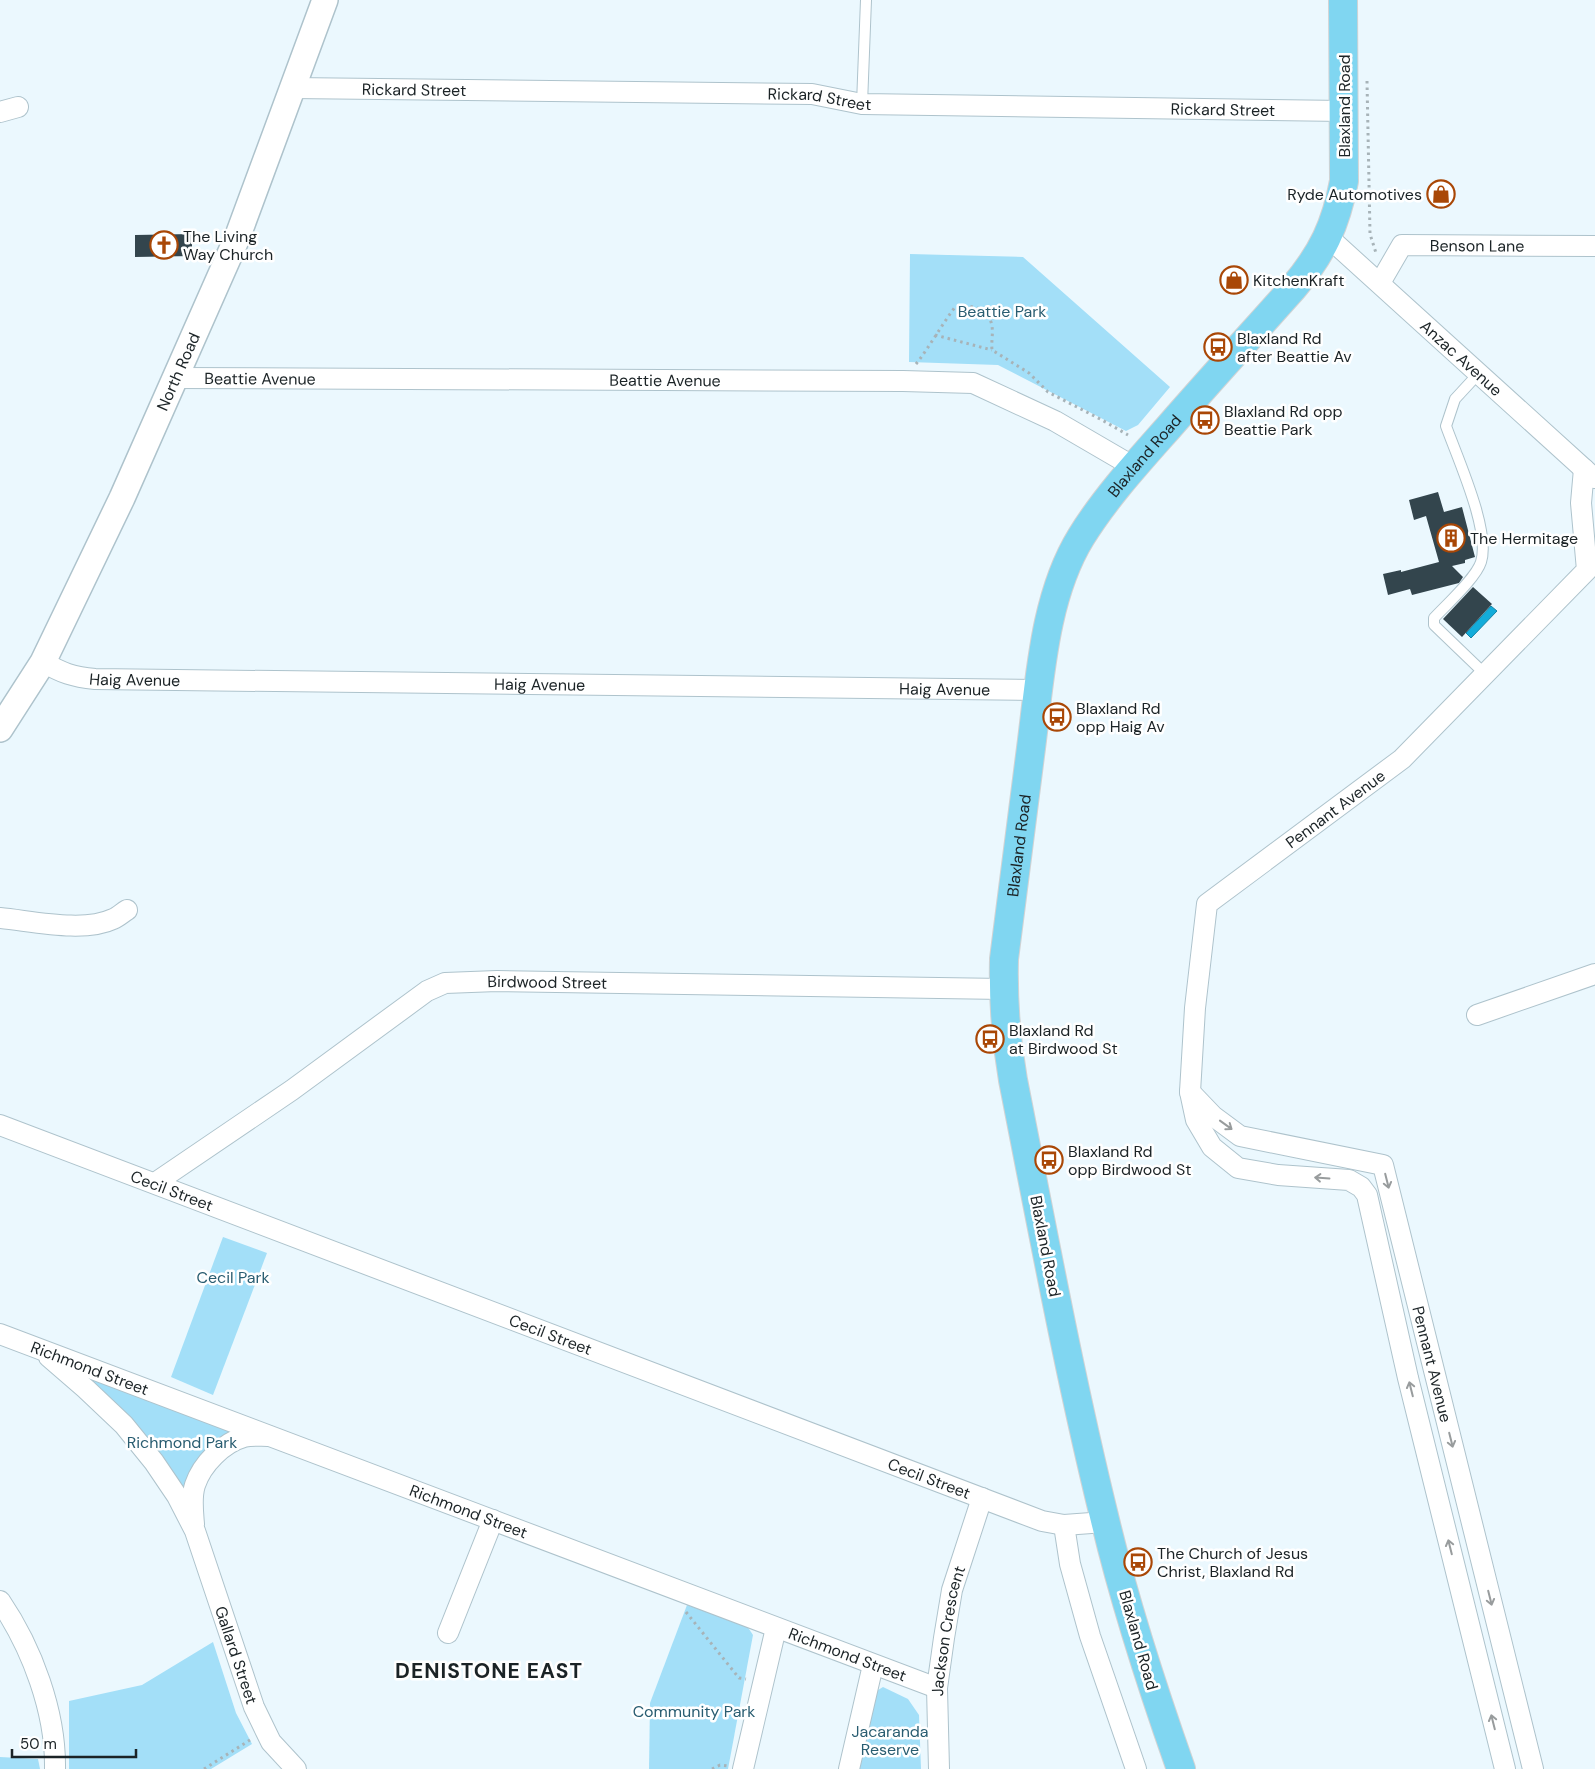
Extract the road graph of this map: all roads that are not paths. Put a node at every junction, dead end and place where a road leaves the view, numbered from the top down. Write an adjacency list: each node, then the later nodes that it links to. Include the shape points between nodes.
1 (325, 0): 4 (street, North Road)
2 (866, 0): 5 (lane)
3 (1343, 0): 6 (main road, Blaxland Road)
4 (292, 88): 5 (street, Rickard Street, via 812,94); 11 (street, North Road, via 237,238)
5 (862, 104): 6 (street, Rickard Street)
6 (1344, 111): 7 (main road, Blaxland Road, via 1344,181)
7 (1328, 237): 9 (street, Anzac Avenue); 12 (main road, Blaxland Road, via 1299,281)
8 (1595, 246): 9 (street, Benson Lane, via 1402,245)
9 (1375, 279): 10 (street, Anzac Avenue)
10 (1479, 374): 13 (street, Anzac Avenue); 16 (lane, via 1456,399 1446,426 1481,523 1481,562 1474,575 1434,618 1434,625)
11 (175, 378): 12 (street, Beattie Avenue, via 903,380 973,383 1055,421); 15 (street, North Road)
12 (1134, 466): 17 (main road, Blaxland Road, via 1081,538 1068,563 1053,609)
13 (1590, 474): 14 (street, Pennant Avenue, via 1581,503)
14 (1591, 565): 16 (street, Pennant Avenue)
15 (44, 662): 17 (street, Haig Avenue, via 60,672 95,679); 18 (street, North Road)
16 (1485, 674): 24 (street, Pennant Avenue, via 1402,759 1207,904 1195,1008)
17 (1039, 690): 22 (main road, Blaxland Road, via 1004,959)
18 (0, 729)
19 (127, 910): 20 (street, via 113,919 92,925)
20 (0, 918)
21 (1593, 981): 23 (street)
22 (1003, 989): 26 (street, Birdwood Street, via 497,981 445,983 426,991 292,1090); 32 (main road, Blaxland Road, via 1013,1080 1074,1388)
23 (1476, 1015)
24 (1190, 1092): 47 (street, Pennant Avenue, one-way to 24, via 1408,1378 1367,1195 1349,1180 1278,1175 1238,1168 1212,1147 1196,1120); 48 (street, Pennant Avenue, one-way to 48, via 1213,1116 1240,1136 1383,1165)
25 (0, 1125): 26 (street, Cecil Street)
26 (155, 1183): 30 (street, Cecil Street)
27 (0, 1334): 28 (street, Richmond Street)
28 (37, 1347): 29 (street, Richmond Street); 34 (street, Gallard Street, via 124,1425 173,1489)
29 (272, 1435): 31 (street, Richmond Street); 34 (street, Gallard Street, via 244,1437 224,1447 205,1466 195,1486)
30 (982, 1498): 33 (street, Cecil Street, via 1042,1521); 39 (street, Jackson Crescent, via 952,1590)
31 (493, 1520): 36 (street, Richmond Street); 37 (street)
32 (1105, 1522): 33 (street, Cecil Street); 46 (main road, Blaxland Road, via 1157,1702)
33 (1064, 1525): 45 (street, via 1070,1564 1090,1636)
34 (195, 1531): 41 (street, Gallard Street, via 254,1708 271,1742)
35 (0, 1601): 40 (street, via 30,1654 44,1697 55,1748)
36 (776, 1628): 38 (street, Richmond Street); 42 (street)
37 (448, 1633)
38 (873, 1664): 39 (street, Richmond Street); 43 (street)
39 (937, 1688): 44 (street, Jackson Crescent)
40 (55, 1769)
41 (296, 1769)
42 (743, 1769)
43 (849, 1769)
44 (939, 1769)
45 (1136, 1769)
46 (1181, 1769)
47 (1505, 1769)
48 (1533, 1769)

